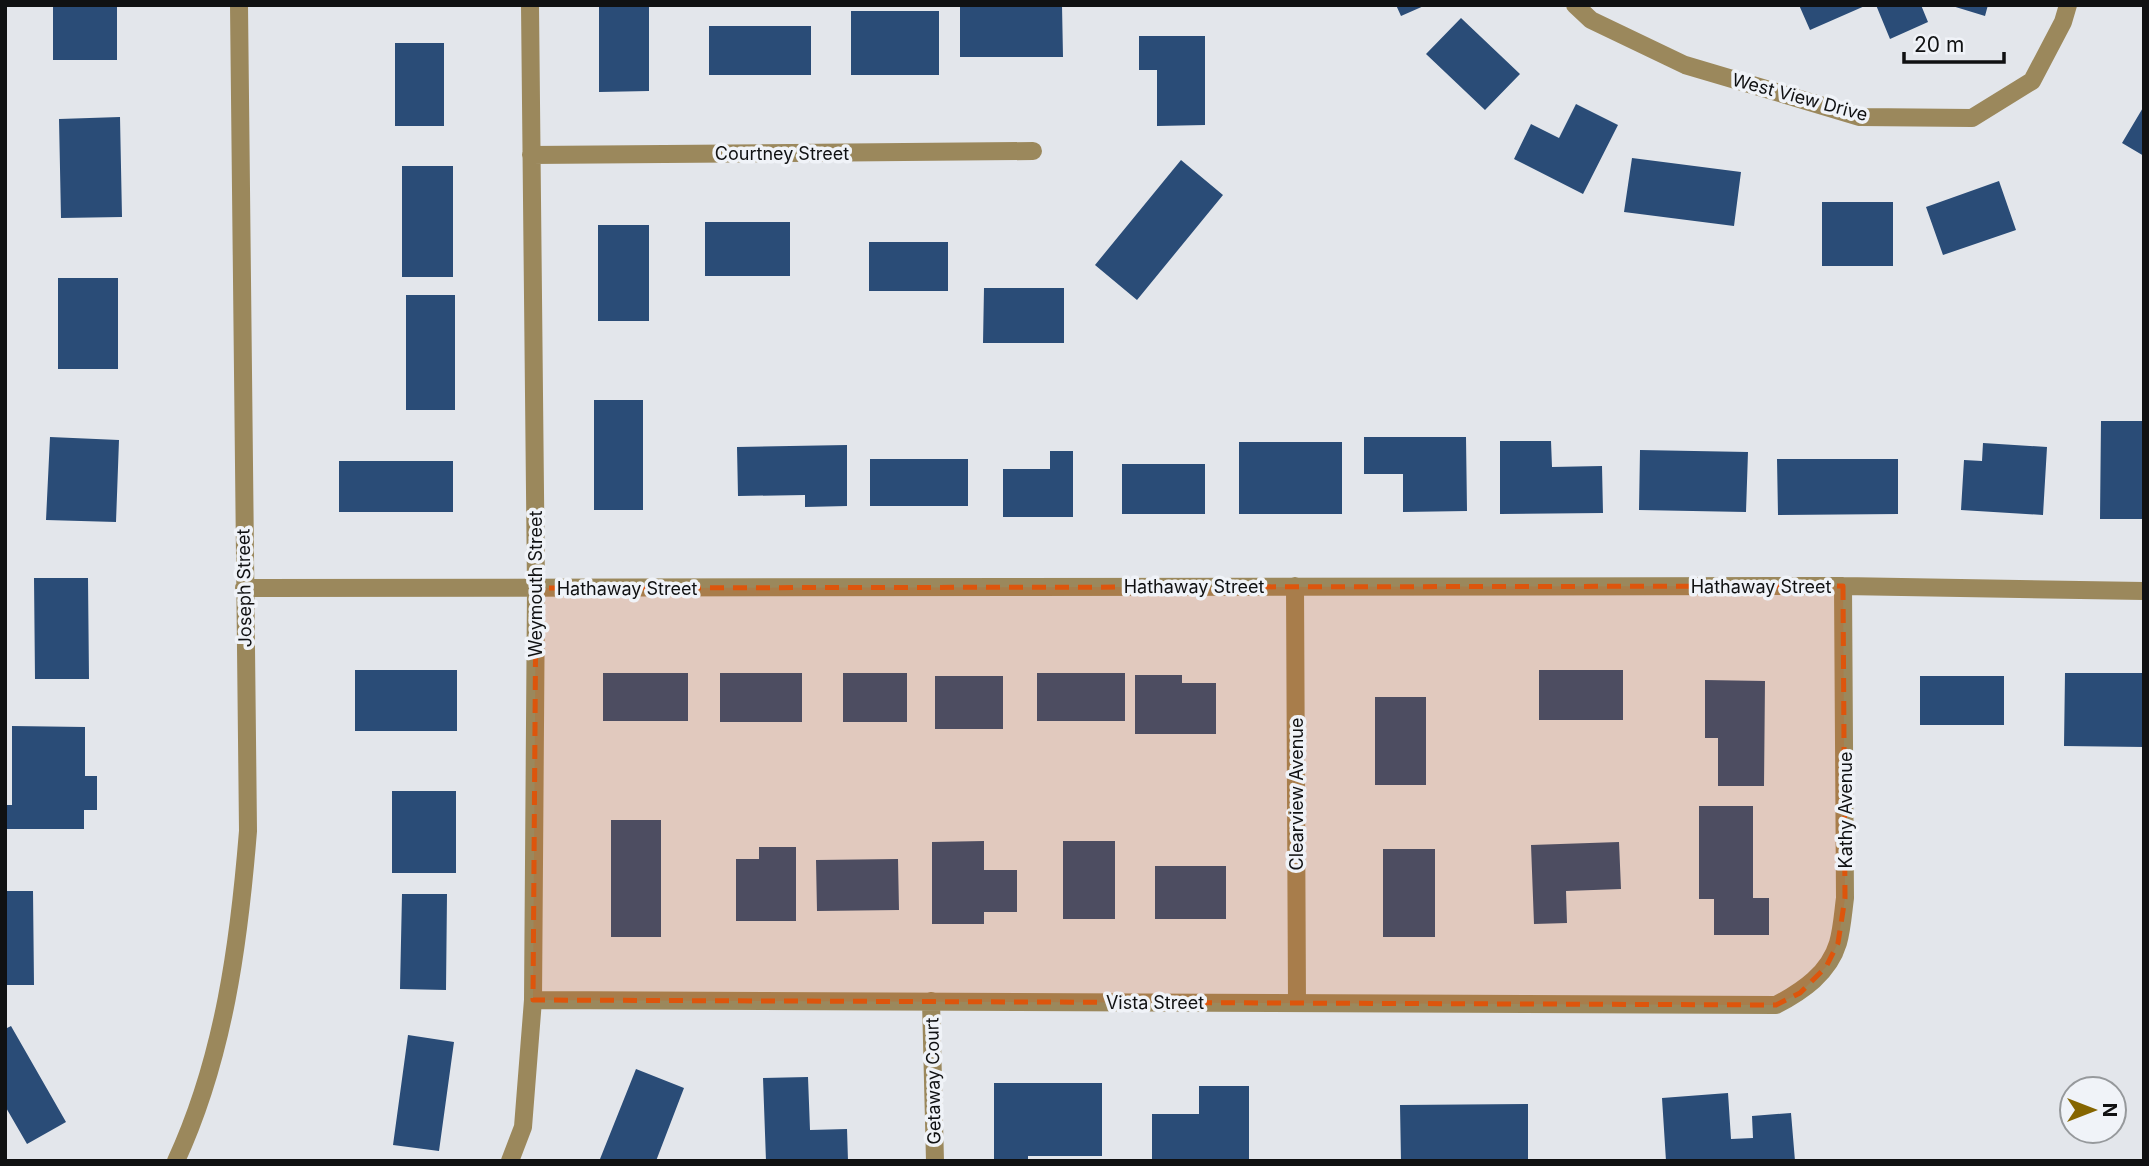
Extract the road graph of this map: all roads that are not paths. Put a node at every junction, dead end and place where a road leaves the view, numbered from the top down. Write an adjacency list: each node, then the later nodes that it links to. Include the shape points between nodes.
1 (239, 5): 9 (street, Joseph Street)
2 (530, 5): 6 (street, Weymouth Street)
3 (1575, 5): 4 (street, West View Drive, via 1591,20 1685,65 1860,117 1972,118 2032,81)
4 (2068, 5)
5 (1033, 151): 6 (street, Courtney Street)
6 (531, 155): 10 (street, Weymouth Street)
7 (1295, 586): 8 (street, Hathaway Street); 10 (street, Hathaway Street); 14 (street, Clearview Avenue)
8 (1843, 586): 11 (street, Hathaway Street); 15 (street, Kathy Avenue, via 1845,898 1838,943 1826,967 1800,993)
9 (244, 588): 10 (street, Hathaway Street); 16 (street, Joseph Street, via 248,831 242,903 226,1007 207,1080)
10 (536, 588): 12 (street, Weymouth Street)
11 (2144, 591)
12 (533, 1000): 13 (street, Vista Street); 17 (street, Weymouth Street, via 523,1127)
13 (931, 1002): 14 (street, Vista Street); 18 (street, Getaway Court)
14 (1297, 1003): 15 (street, Vista Street)
15 (1776, 1004)
16 (177, 1161)
17 (510, 1161)
18 (935, 1161)

